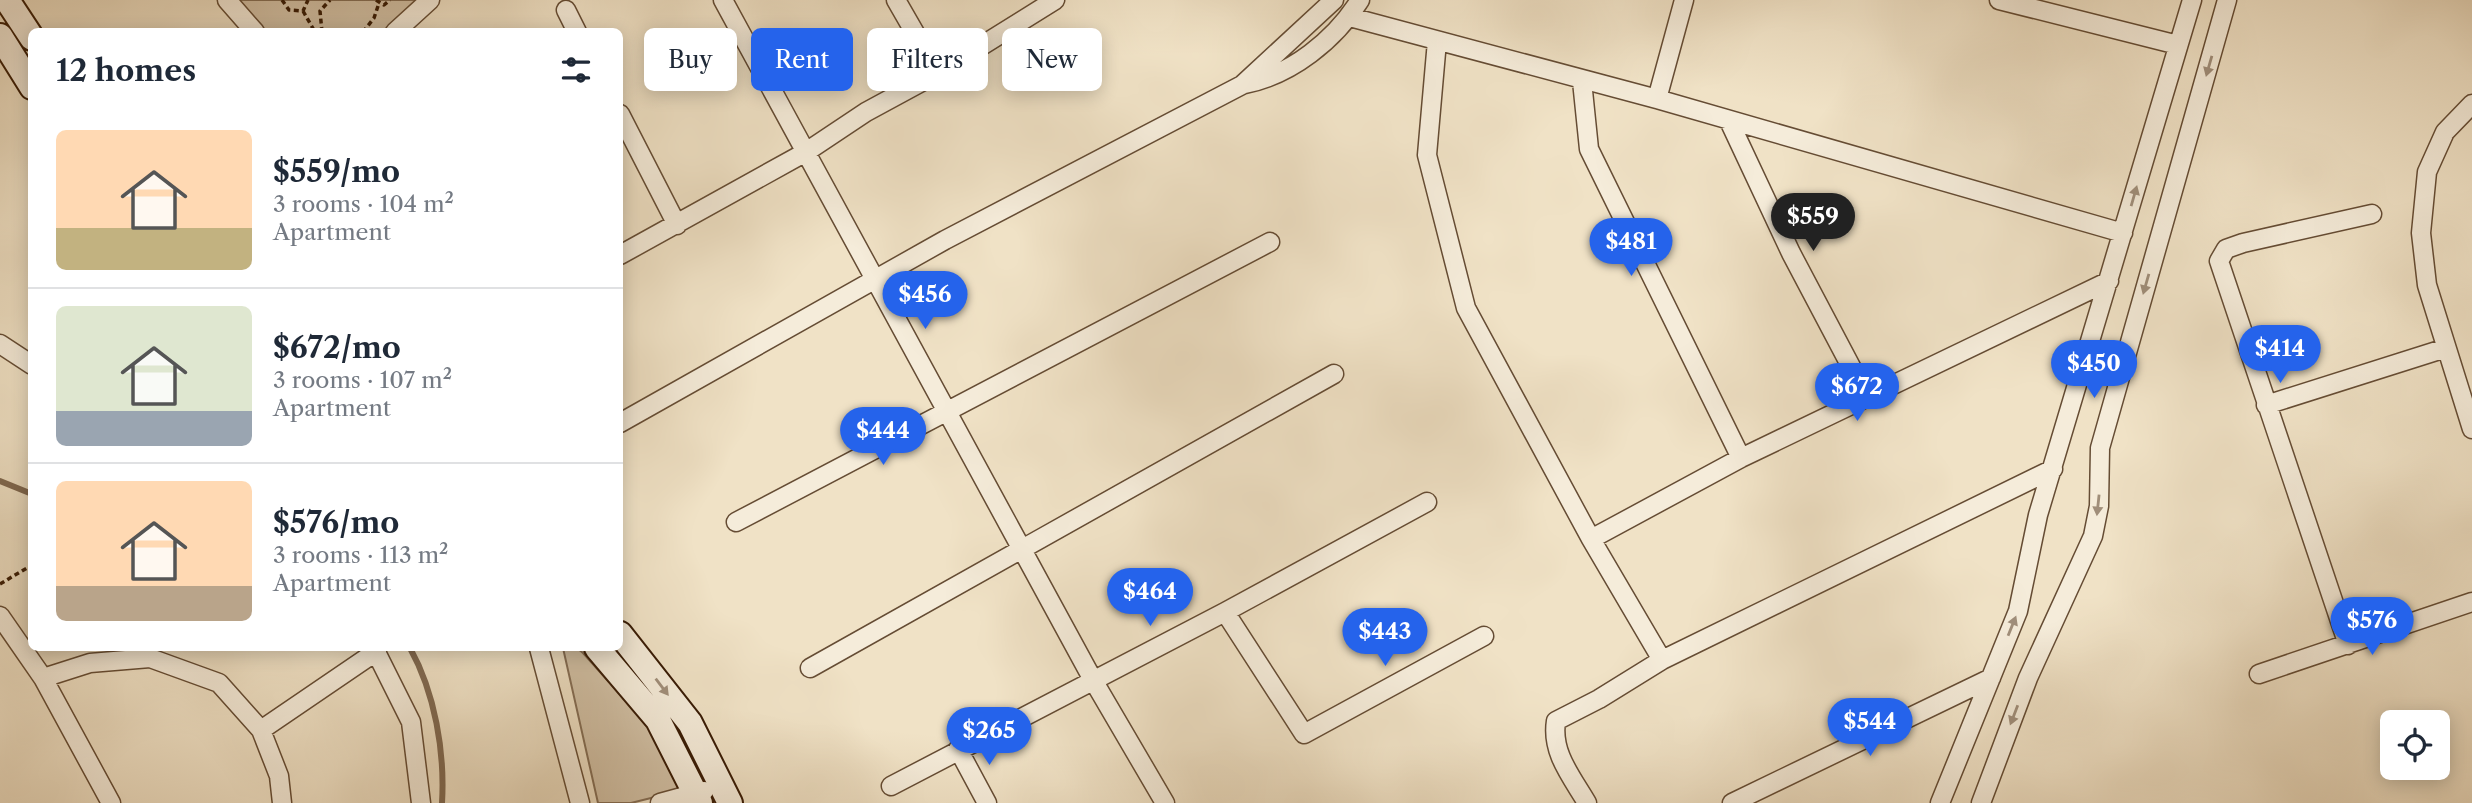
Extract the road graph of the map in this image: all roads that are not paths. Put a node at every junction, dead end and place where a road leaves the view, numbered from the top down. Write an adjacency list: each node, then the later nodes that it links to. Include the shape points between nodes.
1 (6, 0): 19 (street)
2 (228, 0): 15 (street)
3 (430, 0): 16 (street)
4 (723, 0): 32 (street)
5 (896, 0): 18 (street)
6 (1055, 0): 21 (street)
7 (1334, 0): 26 (street)
8 (1360, 0): 14 (street)
9 (1684, 0): 28 (street)
10 (1999, 0): 23 (street)
11 (2192, 0): 23 (street)
12 (2227, 0): 86 (street, one-way to 86, via 2100,449 2099,506 2093,536 2028,678)
13 (566, 10): 17 (street)
14 (1350, 17): 22 (street); 26 (street, via 1292,67)
15 (252, 28)
16 (399, 28)
17 (575, 28)
18 (912, 28)
19 (28, 32)
20 (0, 36): 25 (street)
21 (988, 41)
22 (1437, 41): 24 (street); 53 (street, via 1427,155 1466,308)
23 (2178, 45): 35 (street, one-way to 23)
24 (1582, 81): 28 (street); 49 (street, via 1589,149)
25 (28, 82)
26 (1242, 85): 38 (street)
27 (904, 91): 32 (street)
28 (1657, 99): 31 (street)
29 (2472, 104): 41 (street, via 2445,132 2427,172 2421,233 2427,285)
30 (623, 120): 34 (street)
31 (1730, 122): 35 (street); 44 (street, via 1791,253)
32 (806, 152): 34 (street); 38 (street)
33 (2372, 214): 45 (street, via 2244,243 2220,255 2222,276)
34 (677, 225): 37 (street)
35 (2123, 233): 39 (street)
36 (1270, 242): 46 (street)
37 (623, 253)
38 (875, 279): 46 (street); 47 (street)
39 (2109, 281): 44 (street); 50 (street)
40 (0, 344): 42 (street)
41 (2445, 348): 45 (street); 48 (street)
42 (28, 362)
43 (1334, 374): 54 (street)
44 (1867, 397): 49 (street)
45 (2266, 405): 60 (street)
46 (947, 412): 52 (street); 54 (street)
47 (623, 421)
48 (2472, 429)
49 (1741, 458): 53 (street)
50 (2053, 469): 65 (street); 69 (street, one-way to 50, via 2018,611 2038,514)
51 (1427, 502): 56 (street)
52 (736, 522)
53 (1591, 539): 65 (street)
54 (1021, 548): 66 (street); 70 (street)
55 (2472, 602): 60 (street)
56 (1225, 612): 58 (street, via 1304,734); 70 (street)
57 (0, 616): 68 (street)
58 (1484, 636)
59 (623, 638): 74 (street, one-way to 74, via 690,723)
60 (2348, 645): 67 (street)
61 (375, 651): 71 (street)
62 (376, 651): 78 (street, via 411,722)
63 (540, 651): 79 (street)
64 (600, 651): 75 (street, via 658,720)
65 (1662, 660): 83 (street, via 1556,721 1560,757)
66 (810, 668)
67 (2259, 674)
68 (43, 677): 71 (street, via 90,663 150,658 219,683); 76 (street)
69 (1991, 678): 84 (street); 85 (street)
70 (1093, 680): 72 (street); 82 (street)
71 (261, 730): 77 (street, via 279,776)
72 (958, 749): 73 (street); 81 (street)
73 (891, 786)
74 (727, 794): 75 (street)
75 (698, 799): 80 (street)
76 (111, 803)
77 (282, 803)
78 (421, 803)
79 (580, 803)
80 (660, 803)
81 (987, 803)
82 (1165, 803)
83 (1587, 803)
84 (1732, 803)
85 (1940, 803)
86 (1981, 803)

